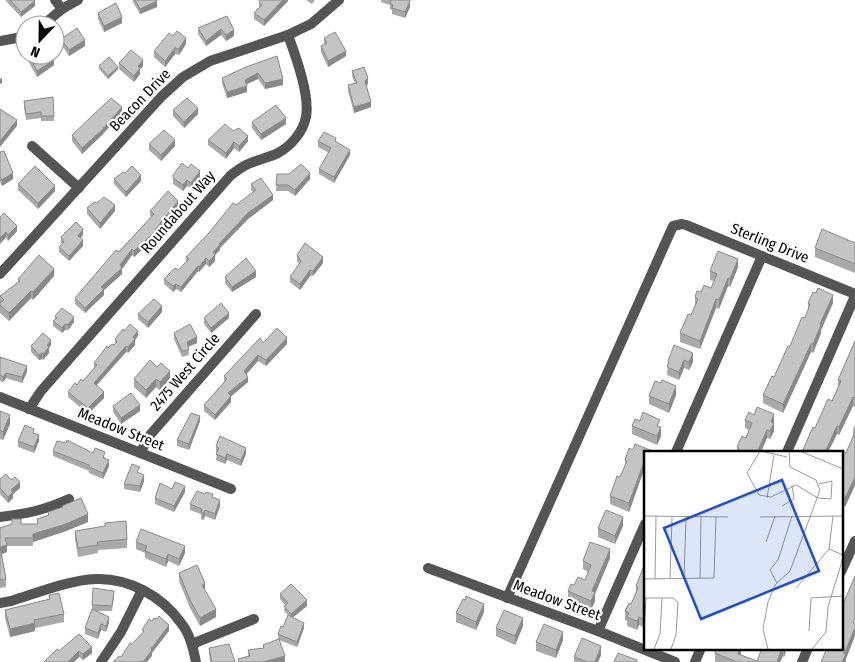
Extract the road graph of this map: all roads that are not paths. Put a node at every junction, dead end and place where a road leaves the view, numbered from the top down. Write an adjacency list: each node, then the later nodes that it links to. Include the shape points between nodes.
1 (55, 0): 4 (street)
2 (78, 0): 4 (street)
3 (339, 0): 6 (street, Beacon Drive, via 311,24)
4 (62, 9): 5 (street)
5 (55, 15)
6 (288, 35): 10 (street, Beacon Drive, via 210,61 183,76); 16 (street, Roundabout Way, via 307,104 300,133 279,152 245,165 230,176 41,391)
7 (15, 38): 8 (street)
8 (0, 41)
9 (32, 146): 10 (street)
10 (79, 188): 12 (street, Beacon Drive)
11 (762, 256): 13 (street, Sterling Drive); 17 (street); 28 (street, Sterling Drive, via 686,225 673,226)
12 (0, 274)
13 (855, 295): 18 (street, Sterling Drive)
14 (256, 314): 19 (street, 2475 West Circle, via 150,435)
15 (0, 397): 16 (street, Meadow Street)
16 (29, 409): 19 (street, Meadow Street)
17 (676, 451)
18 (787, 451)
19 (140, 453): 20 (street, Meadow Street)
20 (231, 489)
21 (69, 500): 22 (street, via 27,514)
22 (0, 517)
23 (644, 526): 31 (street)
24 (855, 541): 26 (street)
25 (428, 568): 28 (street, Meadow Street)
26 (842, 570)
27 (142, 590): 29 (street, via 117,581 96,579); 32 (street, via 164,603 182,624); 37 (street, via 121,632)
28 (507, 598): 31 (street, Meadow Street)
29 (0, 603)
30 (254, 620): 32 (street)
31 (598, 631): 33 (street, Meadow Street)
32 (192, 644): 38 (street)
33 (644, 650)
34 (645, 650): 39 (street, Meadow Street)
35 (700, 650): 40 (street)
36 (807, 650): 41 (street)
37 (101, 662)
38 (196, 662)
39 (675, 662)
40 (695, 662)
41 (802, 662)

